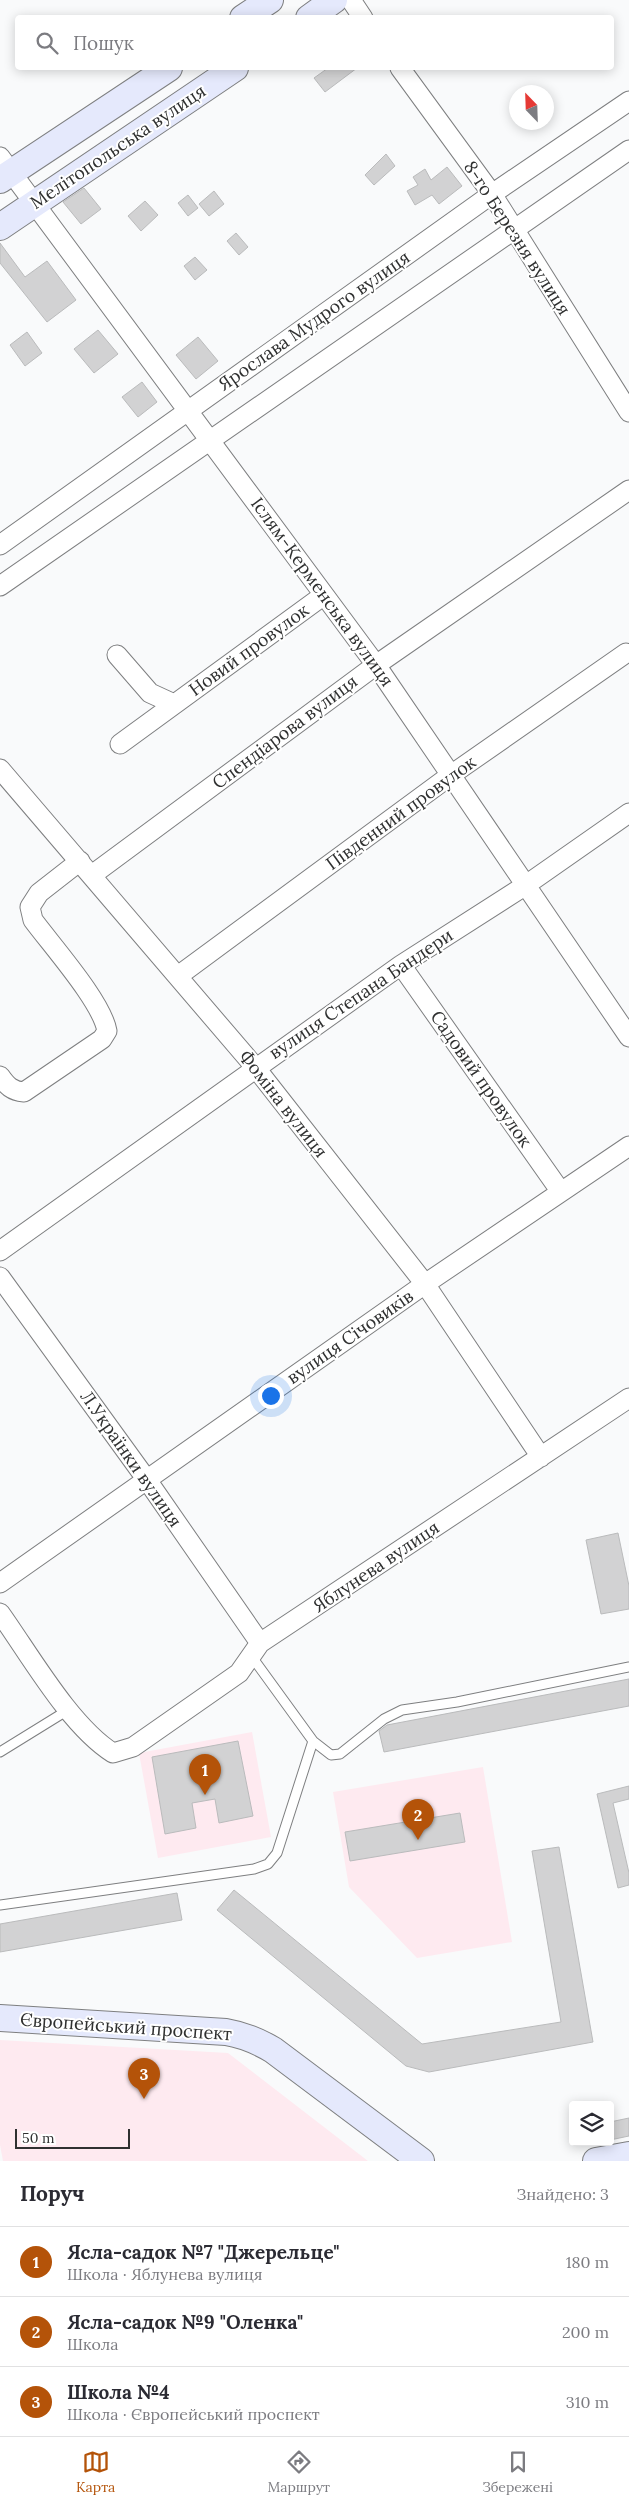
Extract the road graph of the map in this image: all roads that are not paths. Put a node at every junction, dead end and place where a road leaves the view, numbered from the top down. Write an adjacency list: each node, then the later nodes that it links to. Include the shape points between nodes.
1 (270, 0): 4 (street)
2 (334, 0): 5 (street)
3 (351, 0): 6 (street)
4 (248, 15)
5 (313, 15)
6 (362, 15)
7 (166, 70): 12 (street)
8 (232, 70): 14 (street, Мелітопольська вулиця)
9 (401, 70): 13 (street, 8-го Березня вулиця)
10 (629, 101): 13 (street, Ярослава Мудрого вулиця)
11 (629, 150): 16 (street)
12 (4, 170): 14 (street, Іслям-Керменська вулиця)
13 (492, 194): 16 (street, 8-го Березня вулиця); 17 (street, Ярослава Мудрого вулиця)
14 (35, 204): 15 (street, Мелітопольська вулиця); 17 (street, Іслям-Керменська вулиця)
15 (0, 227)
16 (513, 230): 18 (street, 8-го Березня вулиця); 19 (street)
17 (186, 412): 19 (street, Іслям-Керменська вулиця); 21 (street, Ярослава Мудрого вулиця)
18 (629, 412)
19 (211, 440): 22 (street); 23 (street, Іслям-Керменська вулиця)
20 (629, 490): 26 (street, Спендіарова вулиця)
21 (0, 545)
22 (0, 586)
23 (324, 595): 26 (street, Іслям-Керменська вулиця); 27 (street, Новий провулок)
24 (626, 653): 30 (street, Південний провулок)
25 (117, 655): 27 (street, Новий провулок, via 150,693)
26 (376, 665): 30 (street, Іслям-Керменська вулиця); 33 (street, Спендіарова вулиця)
27 (174, 704): 28 (street, Новий провулок)
28 (120, 744)
29 (0, 769): 32 (street, Фоміна вулиця)
30 (451, 775): 34 (street, Іслям-Керменська вулиця); 36 (street, Південний провулок)
31 (629, 813): 34 (street, вулиця Степана Бандери)
32 (80, 861): 33 (street, Фоміна вулиця); 39 (street, via 39,893 30,906 33,920 93,1001 105,1020 107,1032 102,1039 24,1092 8,1086)
33 (92, 875): 36 (street, Фоміна вулиця)
34 (526, 884): 35 (street, вулиця Степана Бандери); 37 (street, Іслям-Керменська вулиця)
35 (401, 965): 38 (street, вулиця Степана Бандери); 41 (street, Садовий провулок)
36 (178, 976): 38 (street, Фоміна вулиця)
37 (629, 1037)
38 (255, 1067): 42 (street, вулиця Степана Бандери); 44 (street, Фоміна вулиця)
39 (0, 1076)
40 (629, 1146): 41 (street, вулиця Січовиків)
41 (561, 1192): 44 (street, вулиця Січовиків)
42 (0, 1251)
43 (0, 1277): 47 (street, Л.Українки вулиця)
44 (424, 1284): 46 (street, Фоміна вулиця); 47 (street, вулиця Січовиків)
45 (629, 1398): 46 (street, Яблунева вулиця)
46 (541, 1457): 50 (street, Яблунева вулиця)
47 (147, 1480): 48 (street, вулиця Січовиків); 50 (street, Л.Українки вулиця)
48 (0, 1583)
49 (0, 1613): 52 (street)
50 (256, 1650): 52 (street, Яблунева вулиця, via 239,1673 133,1747 113,1753 96,1742); 53 (lane)
51 (629, 1667): 53 (lane, via 402,1710 384,1719 340,1754 331,1755)
52 (68, 1710): 54 (lane)
53 (313, 1741): 55 (lane, via 277,1853 268,1864 254,1869)
54 (0, 1752)
55 (0, 1906)
56 (0, 2018): 58 (street, Європейський проспект, via 242,2035 273,2050)
57 (629, 2154): 59 (street)
58 (420, 2161)
59 (596, 2161)

